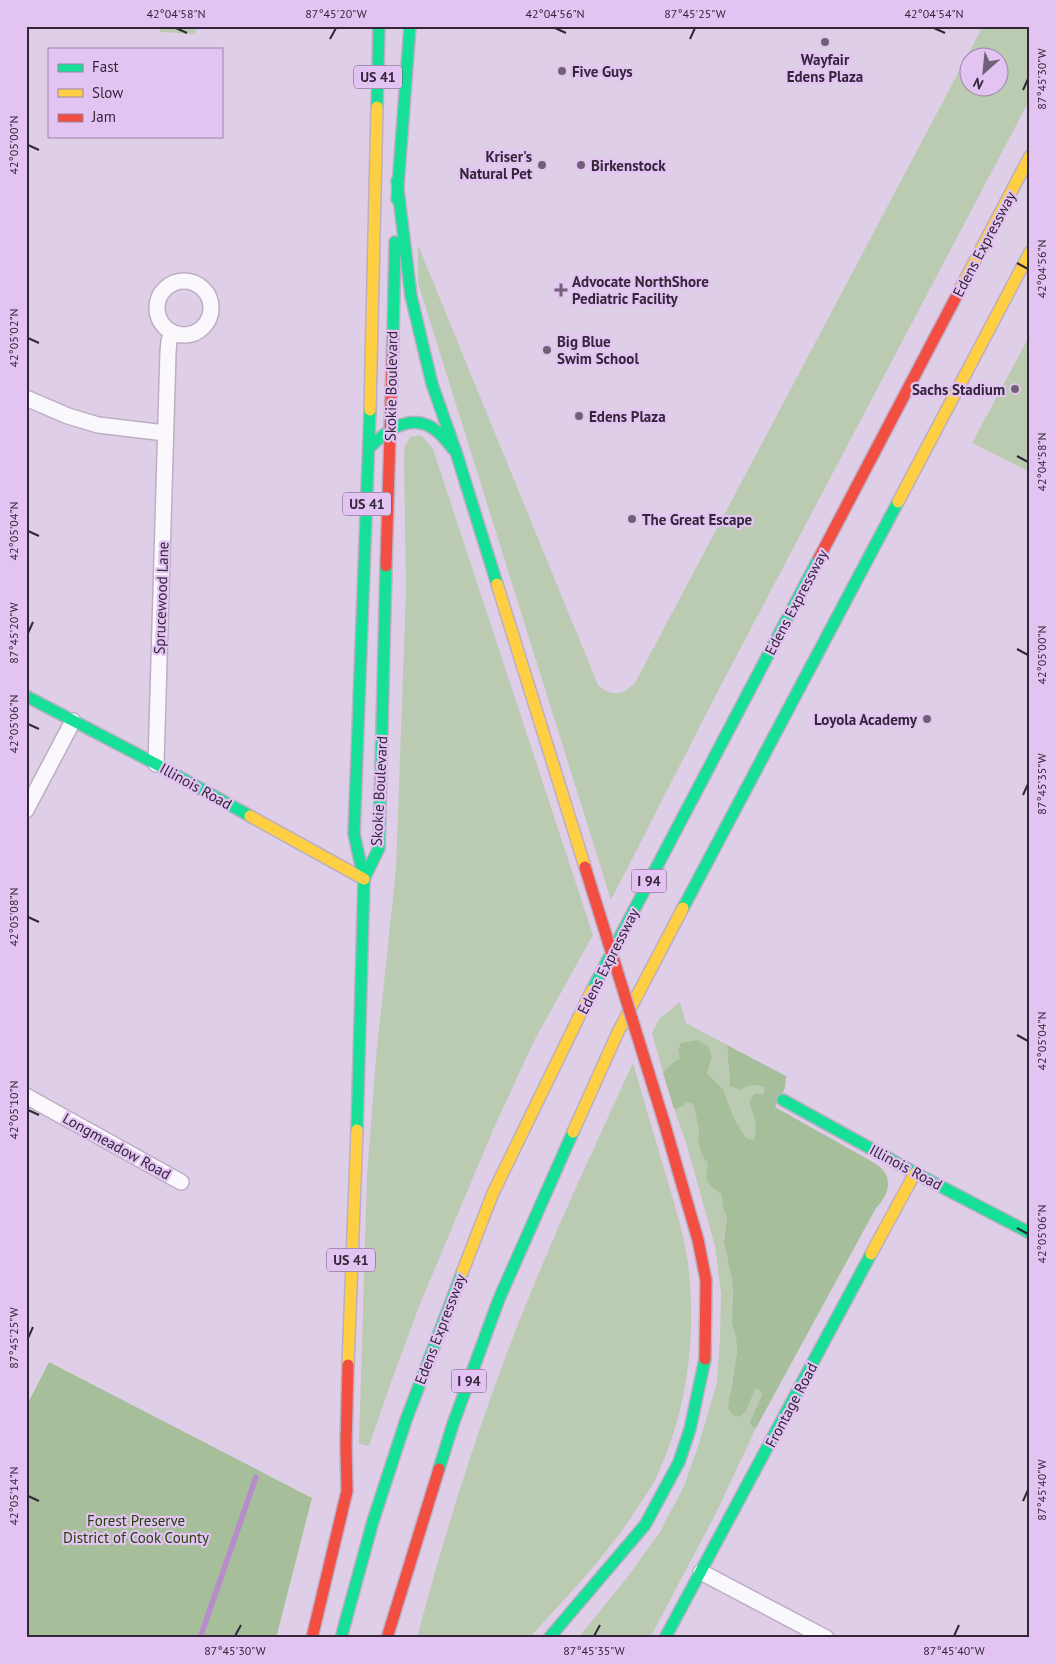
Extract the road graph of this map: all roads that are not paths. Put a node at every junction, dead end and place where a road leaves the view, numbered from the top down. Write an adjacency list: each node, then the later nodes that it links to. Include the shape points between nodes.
1 (379, 26): 10 (main road, Skokie Boulevard / US 41)
2 (410, 26): 4 (main road, Skokie Boulevard / US 41)
3 (1030, 156): 24 (main road, Edens Expressway / I 94, via 592,990 494,1193 406,1420 373,1521)
4 (398, 181): 8 (main road, Skokie Boulevard / US 41); 11 (main road, US 41, via 411,296 432,384)
5 (1030, 252): 25 (main road, I 94, via 618,1032 499,1299 453,1424)
6 (172, 333): 9 (street, Sprucewood Lane, via 168,352)
7 (26, 398): 9 (street, via 98,425)
8 (390, 430): 10 (main road); 11 (main road, via 413,422 432,427); 16 (main road, Skokie Boulevard / US 41, via 379,848)
9 (165, 433): 14 (street, Sprucewood Lane)
10 (369, 448): 16 (main road, Skokie Boulevard / US 41, via 354,834)
11 (456, 452): 26 (main road, US 41, bridge, via 664,1122 698,1240 706,1280 706,1356 680,1462 645,1525)
12 (26, 696): 13 (main road, Illinois Road)
13 (73, 721): 14 (main road, Illinois Road); 15 (street)
14 (156, 764): 16 (main road, Illinois Road)
15 (26, 810)
16 (364, 879): 23 (main road, US 41, via 346,1491)
17 (26, 1096): 20 (street, Longmeadow Road)
18 (783, 1100): 19 (main road, Illinois Road)
19 (915, 1173): 21 (main road, Illinois Road); 22 (main road, Frontage Road)
20 (181, 1182)
21 (1030, 1232)
22 (701, 1572): 27 (main road, Frontage Road); 28 (street)
23 (312, 1638)
24 (341, 1638)
25 (386, 1638)
26 (549, 1638)
27 (665, 1638)
28 (826, 1638)

